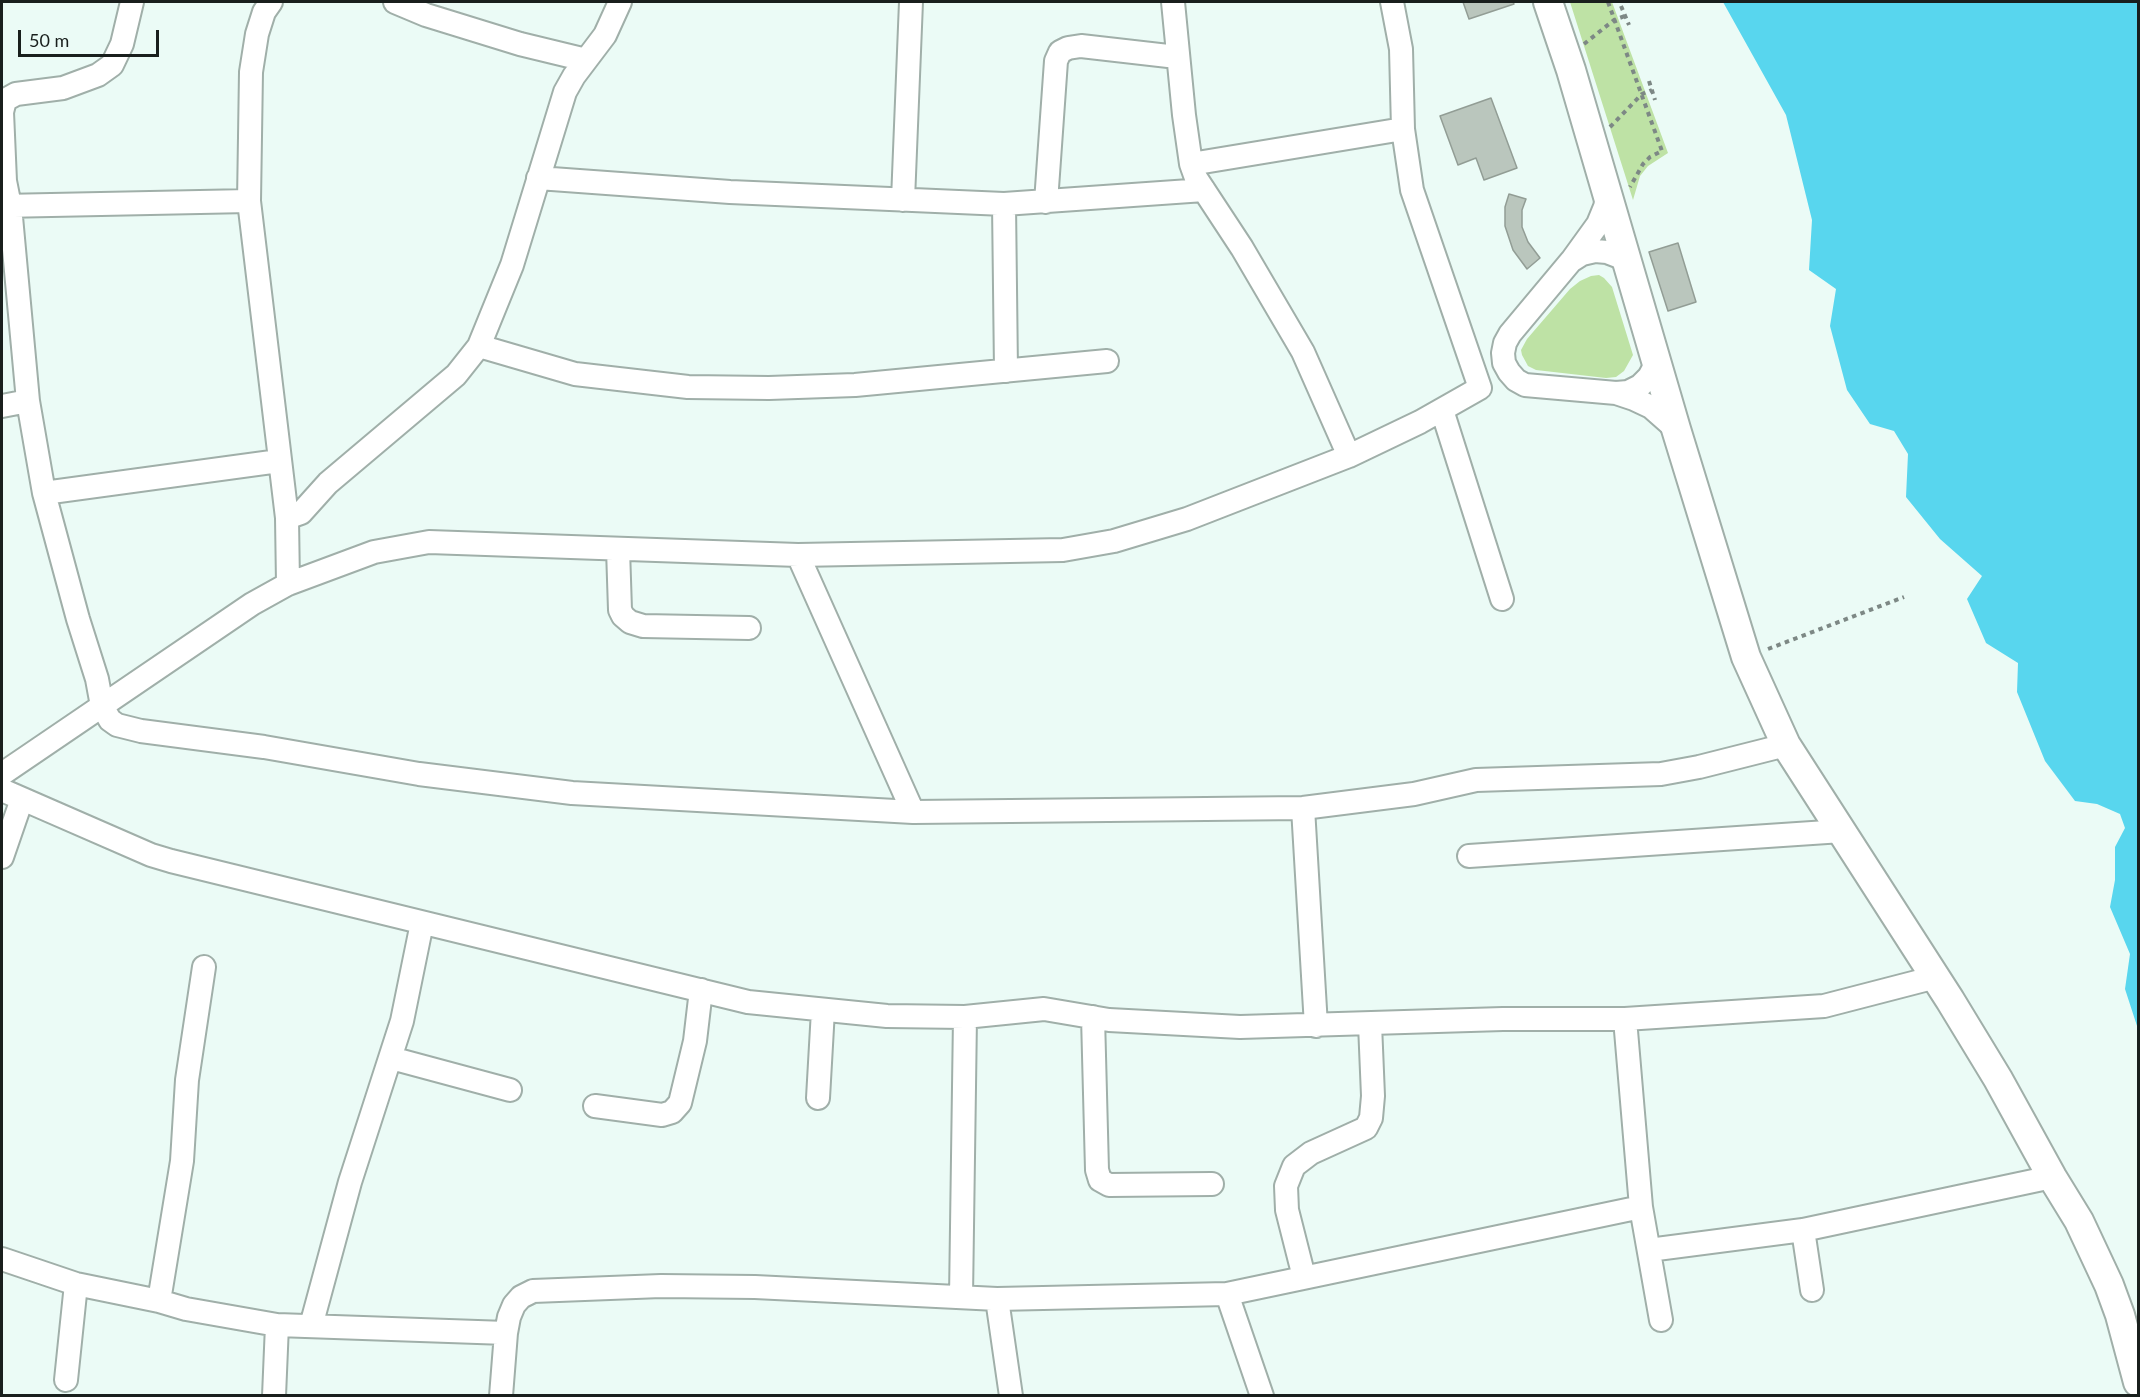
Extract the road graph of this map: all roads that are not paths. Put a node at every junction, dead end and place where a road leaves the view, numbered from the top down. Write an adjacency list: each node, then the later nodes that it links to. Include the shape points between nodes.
1 (132, 2): 20 (street, via 122,44 112,65 98,75 63,87 16,94 5,100 2,112)
2 (271, 2): 17 (street, via 257,34 251,72)
3 (395, 2): 10 (street, via 520,44)
4 (620, 2): 10 (street, via 605,35)
5 (911, 2): 16 (street)
6 (1173, 2): 9 (street)
7 (1392, 2): 11 (street, via 1401,49)
8 (1548, 2): 15 (street)
9 (1177, 57): 12 (street); 18 (street, via 1081,46 1060,52 1056,61)
10 (586, 60): 13 (street, via 565,92)
11 (1403, 129): 12 (street); 29 (street, via 1412,189)
12 (1191, 164): 14 (street)
13 (538, 178): 16 (street); 24 (street, via 512,266)
14 (1204, 190): 18 (street); 35 (street, via 1303,352)
15 (1618, 191): 21 (street); 22 (street)
16 (903, 200): 19 (street)
17 (249, 201): 20 (street); 36 (street)
18 (1046, 202): 19 (street)
19 (1004, 204): 27 (street)
20 (6, 206): 31 (street)
21 (1572, 261): 22 (street, via 1594,251 1620,256); 23 (street)
22 (1629, 265): 25 (street)
23 (1505, 343): 28 (street, via 1504,363 1516,380); 29 (street)
24 (479, 346): 27 (street, via 575,374 688,387 855,385); 38 (street, via 456,375 328,483 301,513)
25 (1655, 356): 30 (street, via 1652,371 1640,386); 34 (street)
26 (1107, 361): 27 (street)
27 (1006, 371)
28 (1525, 385): 29 (street); 30 (street)
29 (1480, 388): 33 (street)
30 (1616, 393): 34 (street, via 1650,407)
31 (28, 402): 32 (street); 37 (street)
32 (2, 406)
33 (1442, 410): 35 (street); 42 (street)
34 (1676, 429): 45 (street, via 1746,657)
35 (1349, 456): 40 (street, via 1186,519 1087,547)
36 (279, 461): 37 (street); 38 (street)
37 (44, 493): 44 (street, via 98,679)
38 (287, 518): 41 (street)
39 (618, 549): 40 (street); 41 (street, via 429,542 375,552); 43 (street, via 620,610 630,622 643,626)
40 (798, 555): 49 (street)
41 (288, 584): 44 (street, via 252,604)
42 (1502, 599)
43 (749, 628)
44 (102, 706): 46 (street); 49 (street, via 110,720 126,728 453,778 572,793)
45 (1786, 745): 48 (street, via 1661,774 1476,780 1414,794); 50 (street)
46 (2, 774)
47 (12, 794): 52 (street); 53 (street, via 171,861)
48 (1303, 808): 49 (street); 62 (street)
49 (913, 812)
50 (1842, 831): 51 (street); 55 (street)
51 (1470, 855)
52 (2, 857)
53 (422, 923): 56 (street); 63 (street)
54 (204, 967): 79 (street, via 187,1080 182,1161)
55 (1936, 977): 60 (street, via 1824,1006); 67 (street)
56 (701, 990): 57 (street, via 748,1002); 66 (street, via 695,1041 680,1103 672,1112 662,1115)
57 (823, 1010): 58 (street); 65 (street)
58 (965, 1017): 59 (street, via 1044,1009); 77 (street)
59 (1094, 1017): 62 (street, via 1174,1025); 68 (street, via 1100,1180 1109,1185)
60 (1625, 1019): 61 (street); 69 (street)
61 (1370, 1024): 62 (street); 73 (street, via 1373,1096 1366,1128 1311,1153 1294,1166 1286,1185 1287,1210)
62 (1316, 1026)
63 (392, 1058): 64 (street); 82 (street, via 350,1182)
64 (510, 1090)
65 (818, 1098)
66 (595, 1106)
67 (2052, 1177): 70 (street); 85 (street, via 2079,1221 2109,1285)
68 (1212, 1184)
69 (1641, 1207): 71 (street); 73 (street)
70 (1803, 1230): 71 (street); 75 (street)
71 (1649, 1250): 80 (street)
72 (2, 1259): 74 (street)
73 (1304, 1277): 76 (street)
74 (76, 1284): 79 (street); 84 (street)
75 (1812, 1290)
76 (1227, 1294): 78 (street); 89 (street)
77 (961, 1297): 78 (street); 83 (street, via 755,1287 559,1289 521,1297 514,1305)
78 (997, 1299): 88 (street)
79 (159, 1301): 81 (street)
80 (1661, 1320)
81 (277, 1325): 82 (street); 86 (street)
82 (311, 1326): 83 (street)
83 (506, 1333): 87 (street)
84 (66, 1380)
85 (2139, 1382)
86 (274, 1395)
87 (501, 1395)
88 (1011, 1395)
89 (1262, 1395)

